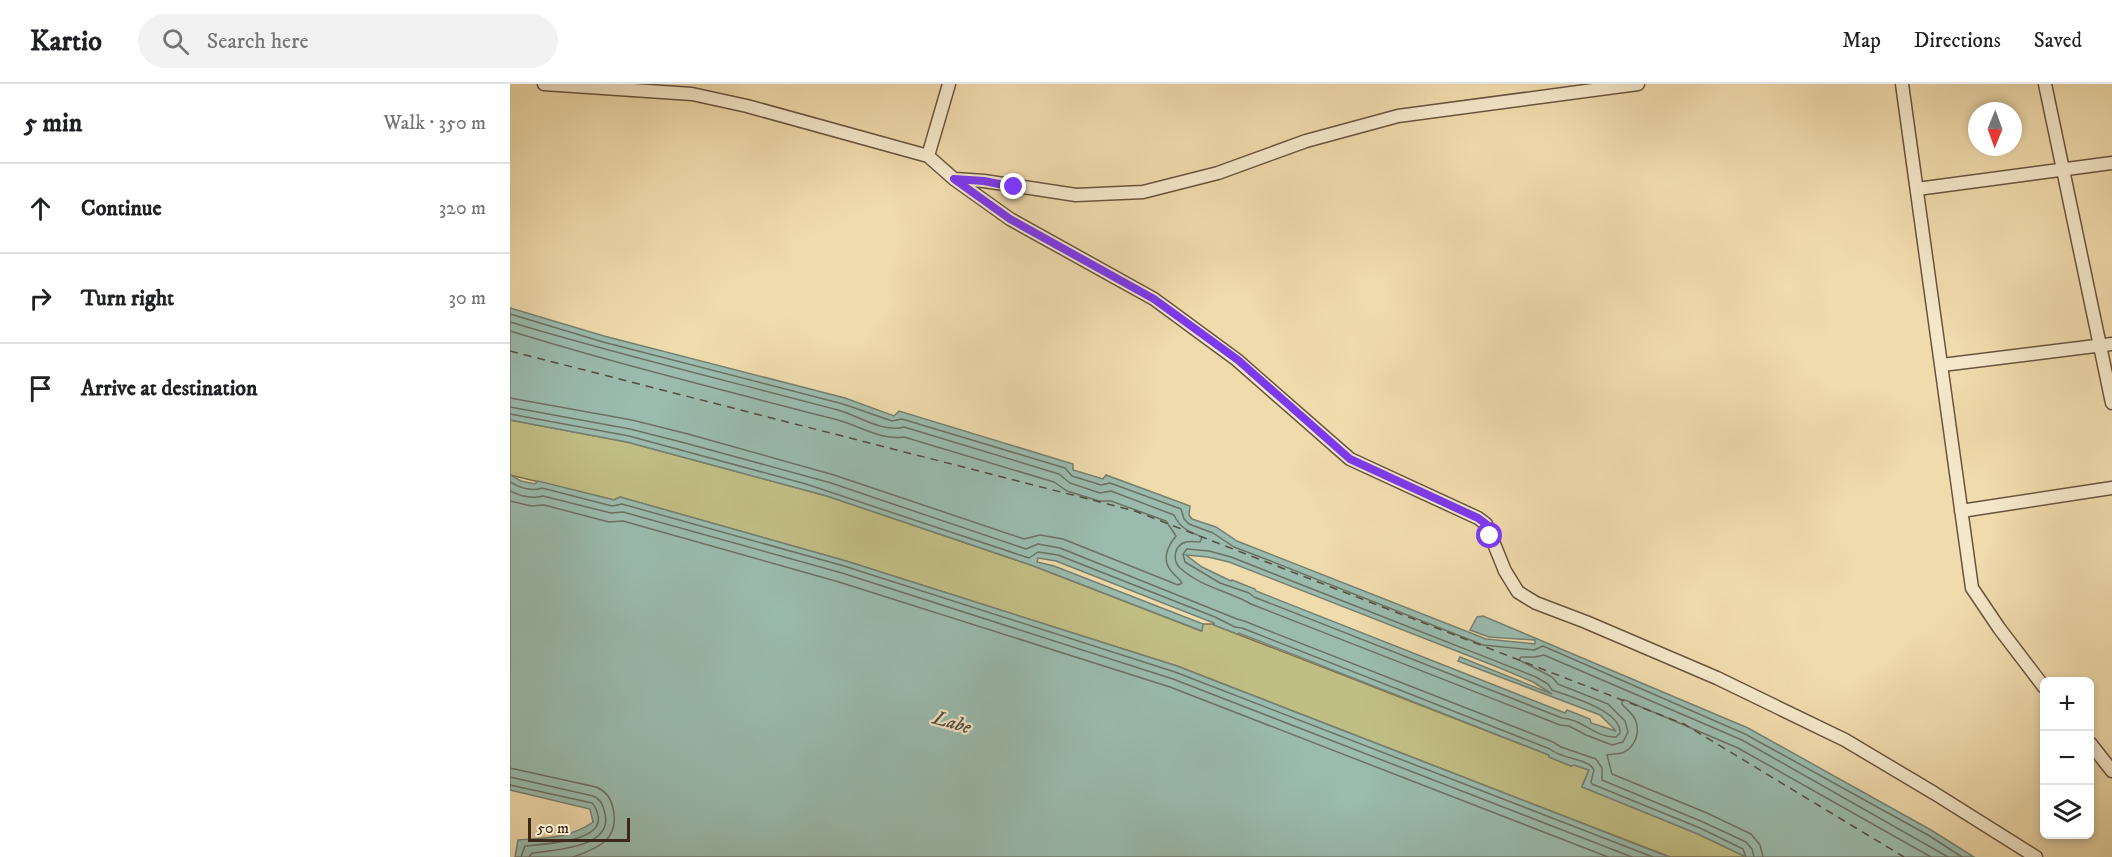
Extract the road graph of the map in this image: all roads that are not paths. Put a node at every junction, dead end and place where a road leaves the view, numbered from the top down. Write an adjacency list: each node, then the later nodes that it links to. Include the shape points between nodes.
1 (544, 84): 6 (street, via 692,94)
2 (949, 84): 6 (street)
3 (1638, 84): 9 (street, via 1398,116 1306,141 1218,173 1143,192 1076,195)
4 (1902, 84): 10 (street)
5 (2045, 84): 8 (street)
6 (928, 156): 9 (street)
7 (2112, 163): 8 (street)
8 (2062, 171): 10 (street); 12 (street)
9 (954, 179): 20 (street, via 1010,219 1154,299 1238,360 1350,459 1478,518 1486,524 1518,592 1717,678 1845,740)
10 (1917, 189): 13 (street)
11 (2112, 344): 12 (street)
12 (2098, 345): 13 (street); 14 (street)
13 (1942, 364): 16 (street)
14 (2112, 403)
15 (2112, 488): 16 (street)
16 (1961, 511): 17 (street, via 1972,588)
17 (2040, 682)
18 (2094, 748): 19 (street)
19 (2112, 771)
20 (2036, 857)

